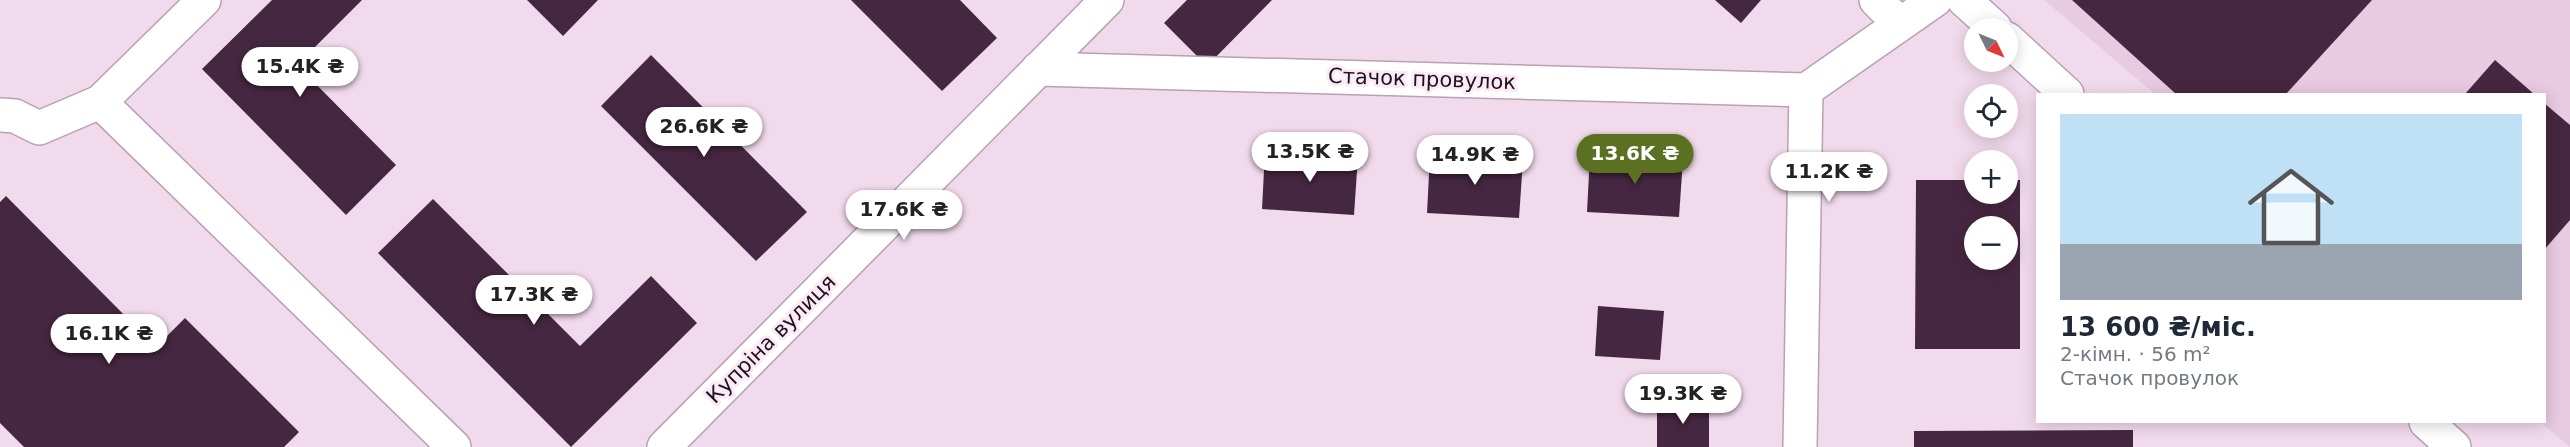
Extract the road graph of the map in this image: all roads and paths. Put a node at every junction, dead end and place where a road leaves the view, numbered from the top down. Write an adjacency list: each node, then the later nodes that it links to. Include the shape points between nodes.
1 (204, 0): 12 (street)
2 (1107, 0): 9 (street, Купріна вулиця)
3 (1876, 0): 7 (street)
4 (1935, 0): 7 (street)
5 (1964, 0): 6 (street)
6 (1984, 18)
7 (1900, 24): 10 (street)
8 (2018, 49): 11 (street)
9 (1038, 69): 10 (street, Стачок провулок); 16 (street, Купріна вулиця)
10 (1806, 90): 17 (street)
11 (2066, 93)
12 (100, 102): 13 (street, via 39,128 15,116); 15 (street)
13 (0, 115)
14 (2427, 423): 18 (street)
15 (454, 447)
16 (664, 447)
17 (1800, 447)
18 (2454, 447)

